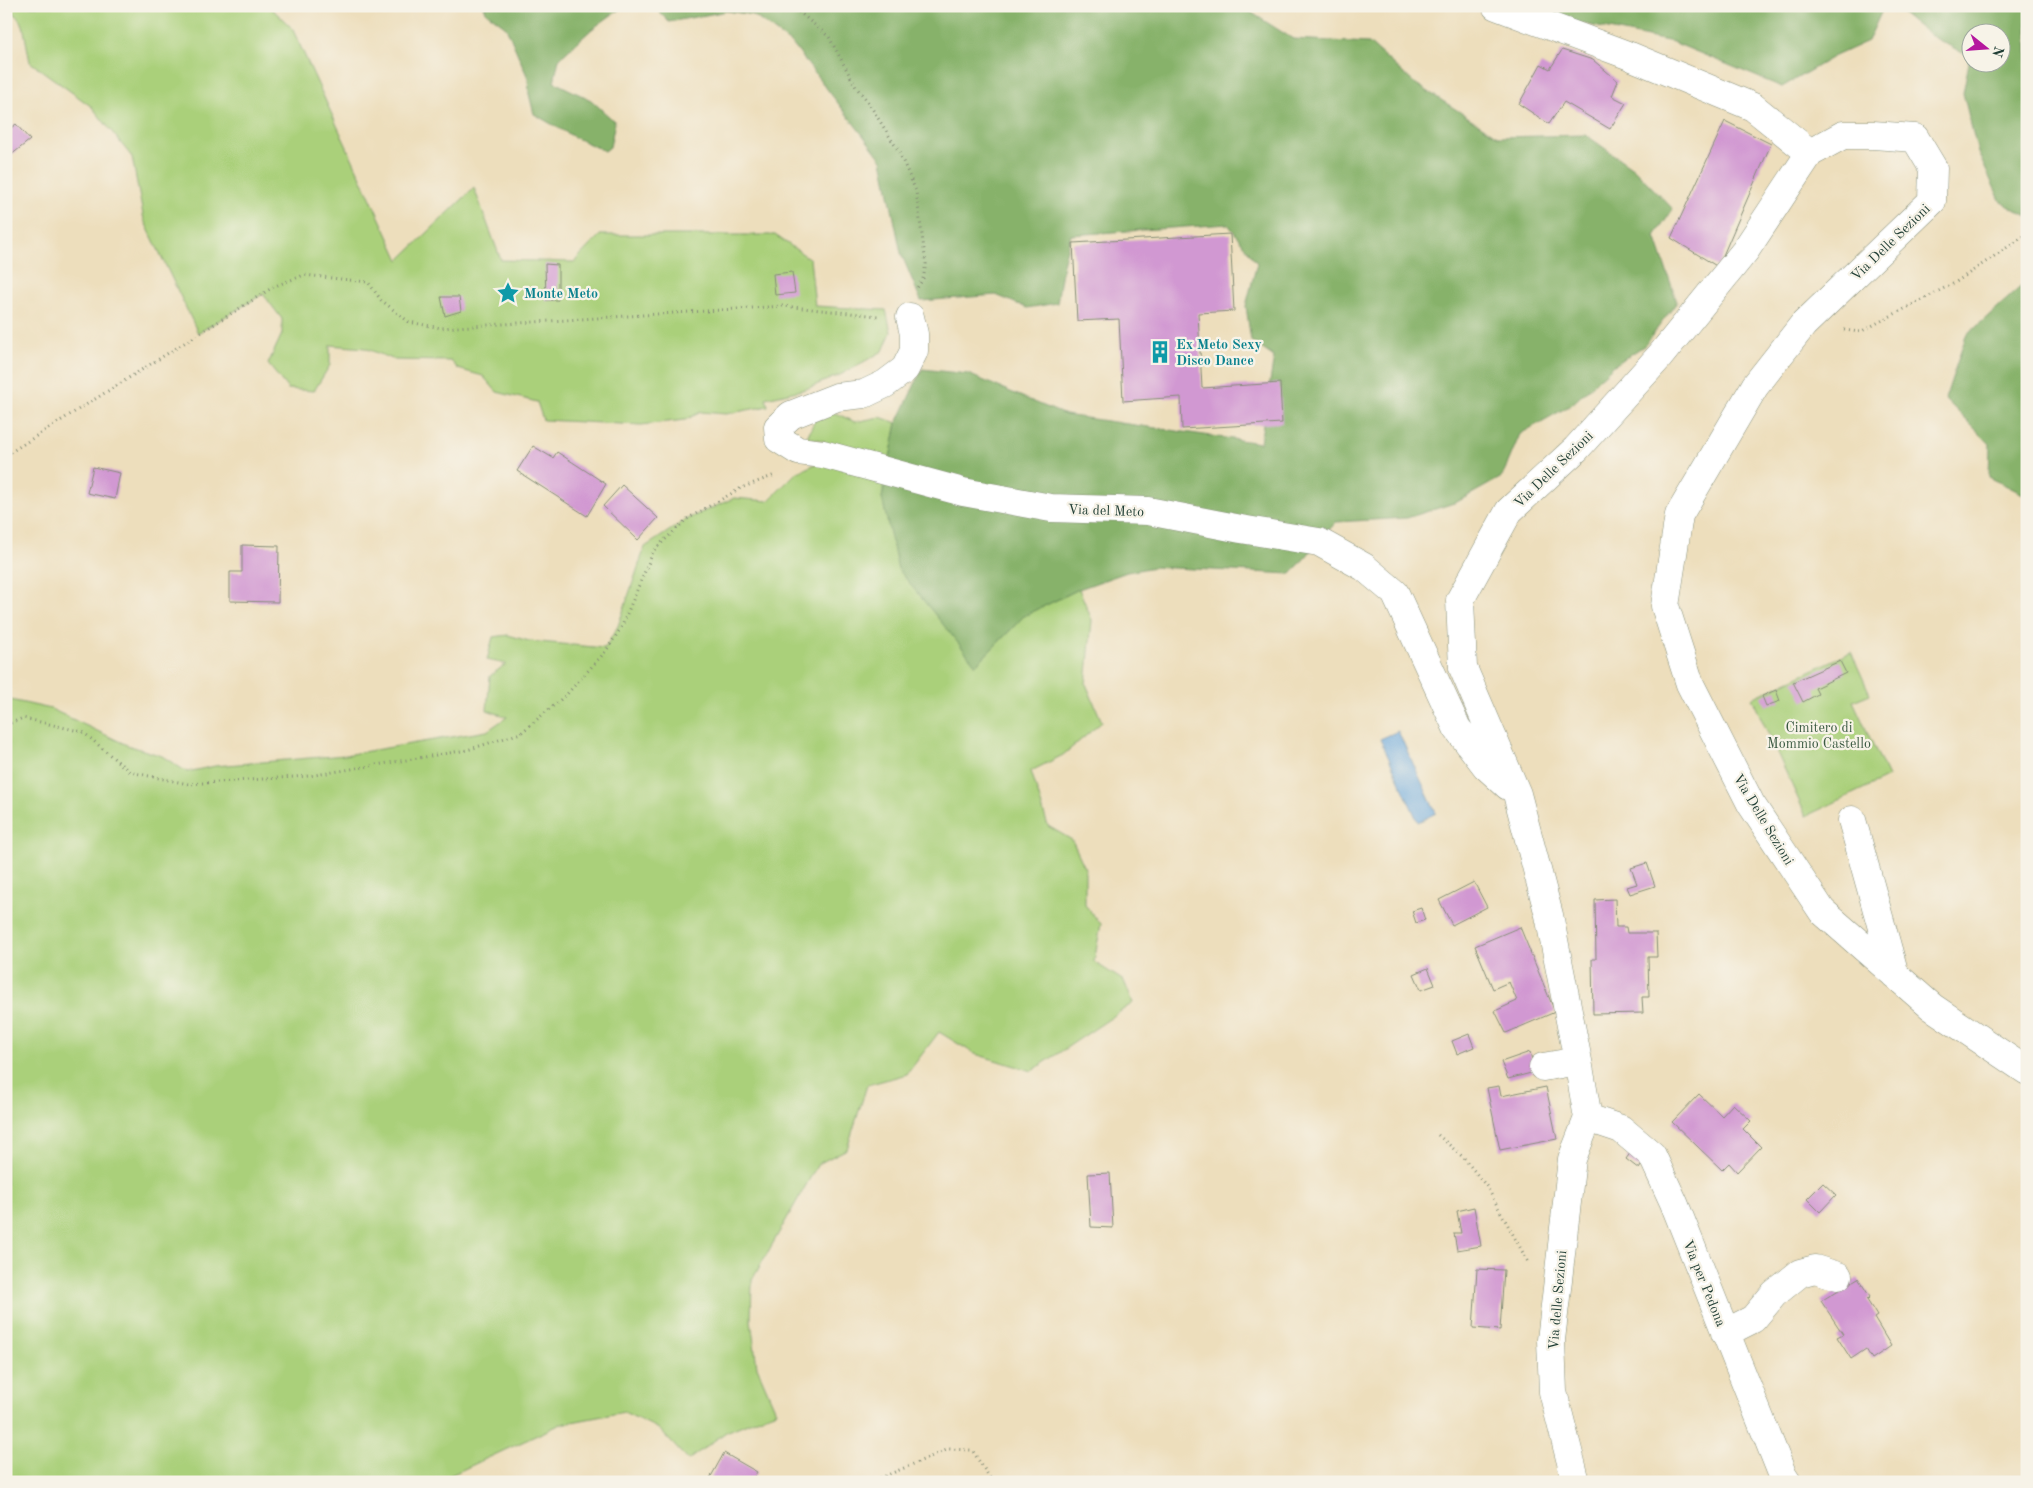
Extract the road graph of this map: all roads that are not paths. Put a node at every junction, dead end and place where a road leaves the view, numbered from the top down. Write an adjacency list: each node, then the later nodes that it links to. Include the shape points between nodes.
1 (1496, 6): 2 (street, via 1753,107)
2 (1810, 153): 4 (street, Via Delle Sezioni, via 1745,251 1660,356 1576,449 1509,511 1460,600 1462,668); 6 (street, Via Delle Sezioni, via 1843,135 1915,138 1933,168 1932,201 1803,325 1755,386 1679,515 1665,606 1690,684 1751,804 1822,911)
3 (910, 316): 4 (street, Via del Meto, via 914,351 905,369 864,394 837,397 791,415 778,427 779,439 798,450 833,456 963,492 1051,508 1148,511 1319,542 1364,567 1395,593 1457,728 1486,766)
4 (1516, 794): 7 (street, Via Delle Sezioni, via 1549,916)
5 (1852, 820): 6 (street)
6 (1895, 975): 9 (street, Via Delle Sezioni, via 1932,1007)
7 (1578, 1061): 8 (street); 10 (street, Via Delle Sezioni)
8 (1543, 1067)
9 (2027, 1071)
10 (1588, 1118): 12 (street, Via per Pedona, via 1622,1129 1652,1155); 13 (street, Via delle Sezioni, via 1572,1159 1551,1340 1553,1392)
11 (1838, 1276): 12 (street, via 1815,1269 1800,1273 1774,1294 1753,1319)
12 (1725, 1333): 14 (street, Via per Pedona)
13 (1576, 1482)
14 (1787, 1482)

